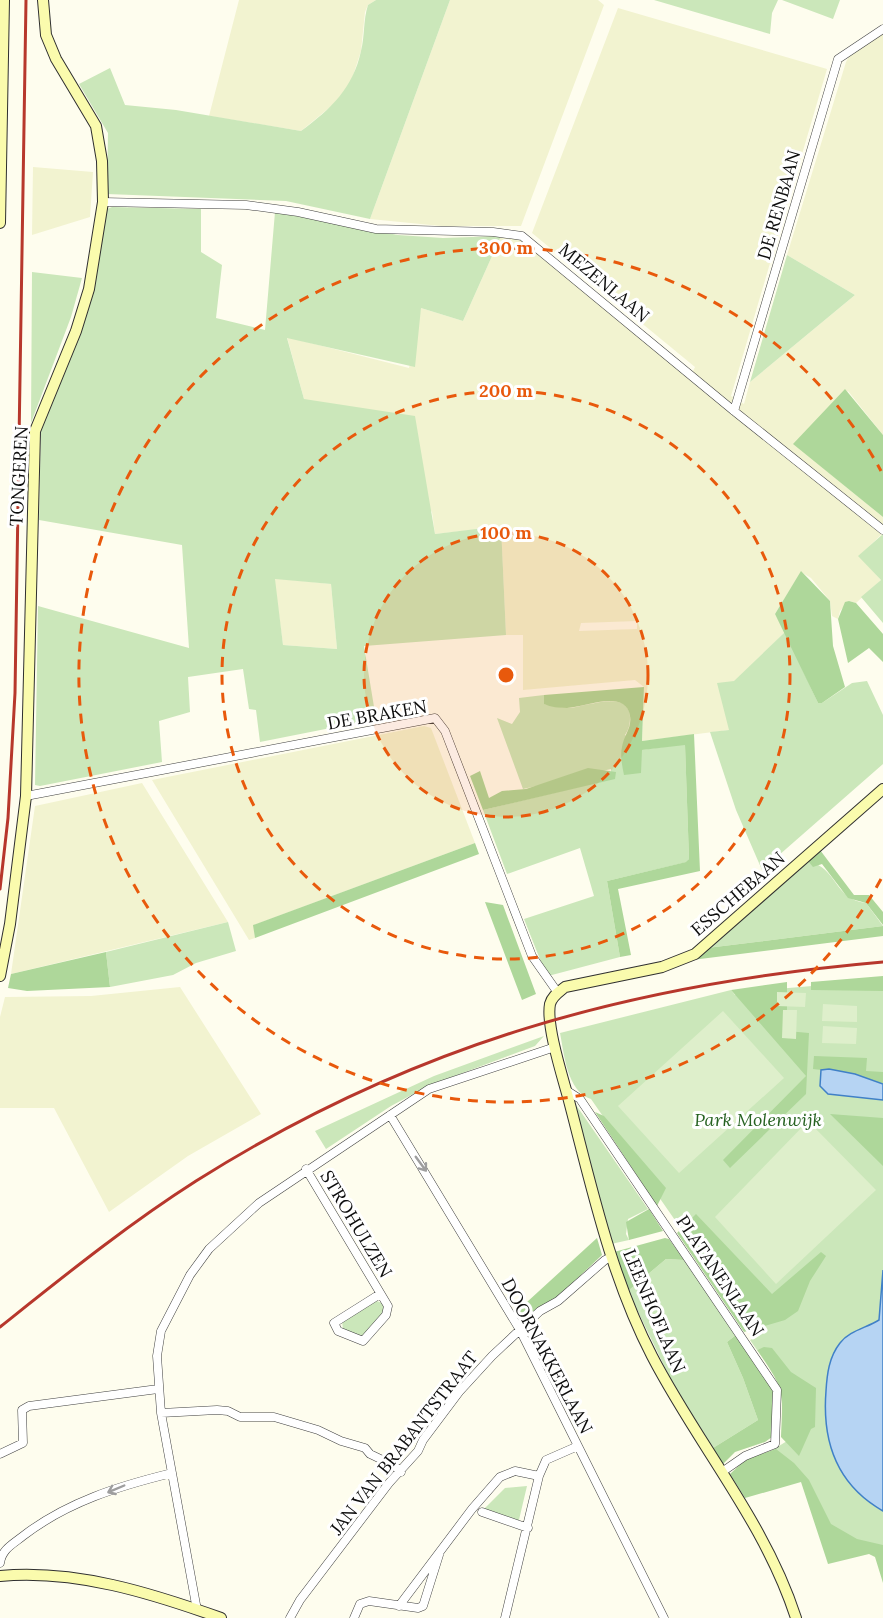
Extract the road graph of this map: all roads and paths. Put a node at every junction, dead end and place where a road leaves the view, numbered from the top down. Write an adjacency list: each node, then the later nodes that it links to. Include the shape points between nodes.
1 (4, 0): 5 (street)
2 (44, 0): 4 (street, TONGEREN, via 46,35 96,126)
3 (883, 29): 6 (street, DE RENBAAN, via 838,59)
4 (103, 202): 6 (street, MEZENLAAN, via 246,205 376,229 522,236); 9 (street, TONGEREN, via 89,289 36,431)
5 (0, 223)
6 (734, 411): 7 (street, MEZENLAAN)
7 (883, 530)
8 (883, 789): 11 (street, ESSCHEBAAN, via 695,954 662,967 574,984)
9 (26, 796): 10 (street, TONGEREN); 11 (street, DE BRAKEN, via 435,718 444,731 532,956)
10 (0, 976)
11 (558, 993): 12 (street, LEENHOFLAAN, via 550,1005)
12 (555, 1047): 13 (street, LEENHOFLAAN); 14 (street, via 429,1089)
13 (566, 1090): 16 (street, LEENHOFLAAN); 24 (street, PLATANENLAAN, via 580,1099 777,1390 775,1444 745,1456)
14 (390, 1115): 15 (street); 18 (street, DOORNAKKERLAAN, one-way to 18)
15 (306, 1169): 17 (street, STROHULZEN); 19 (street, via 233,1224 190,1275 159,1338)
16 (611, 1257): 18 (street, JAN VAN BRABANTSTRAAT); 24 (street, LEENHOFLAAN, via 651,1353)
17 (380, 1294): 17 (street, STROHULZEN, via 388,1310 367,1338 357,1340 338,1331 334,1323 340,1317)
18 (520, 1330): 21 (street, DOORNAKKERLAAN); 23 (street, JAN VAN BRABANTSTRAAT, via 459,1392)
19 (158, 1389): 20 (street); 22 (street, via 29,1406 22,1410 23,1443)
20 (161, 1413): 23 (street, via 217,1410 240,1418 274,1417 365,1448 370,1455); 25 (street)
21 (578, 1446): 26 (street, via 546,1460); 38 (street, DOORNAKKERLAAN)
22 (0, 1454)
23 (401, 1472): 35 (street, JAN VAN BRABANTSTRAAT)
24 (722, 1472): 39 (street, LEENHOFLAAN, via 776,1563)
25 (172, 1473): 30 (street, one-way to 30, via 124,1485 51,1515 4,1551); 33 (street)
26 (539, 1476): 28 (street); 29 (street, via 515,1471 500,1477)
27 (482, 1512): 28 (street)
28 (528, 1528): 37 (street)
29 (441, 1549): 32 (street); 32 (street, via 423,1606)
30 (0, 1565): 31 (street)
31 (0, 1576): 33 (street, via 77,1578)
32 (399, 1606): 36 (street, via 369,1601 360,1604)
33 (197, 1610): 34 (street)
34 (220, 1618)
35 (290, 1618)
36 (354, 1618)
37 (505, 1618)
38 (664, 1618)
39 (796, 1618)

